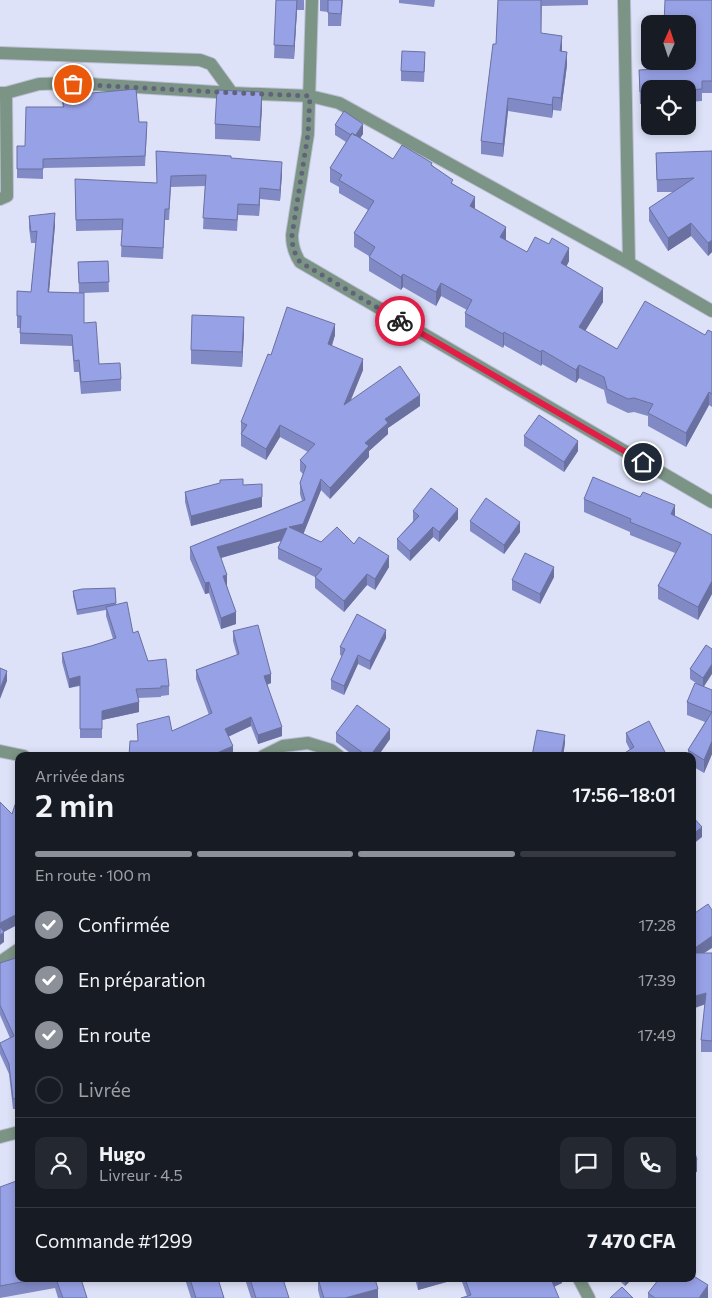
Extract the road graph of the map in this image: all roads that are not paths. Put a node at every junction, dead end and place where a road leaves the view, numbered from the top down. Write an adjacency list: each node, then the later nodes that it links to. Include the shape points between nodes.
1 (312, 0): 6 (street)
2 (624, 0): 8 (street)
3 (0, 53): 5 (street, via 200,60 211,64)
4 (3, 93): 5 (street, via 39,84 73,84); 7 (street, via 7,196)
5 (232, 93): 6 (street)
6 (310, 96): 8 (street, via 339,103); 10 (street, via 308,134 292,235 294,253 300,262)
7 (0, 199)
8 (629, 263): 9 (street)
9 (712, 311)
10 (712, 502)
11 (0, 752): 14 (street)
12 (271, 752): 13 (street, via 283,746 308,743)
13 (334, 752)
14 (15, 754)
15 (15, 952): 16 (street)
16 (0, 962)
17 (15, 1133): 18 (street)
18 (0, 1137)
19 (581, 1282): 20 (street)
20 (590, 1298)

